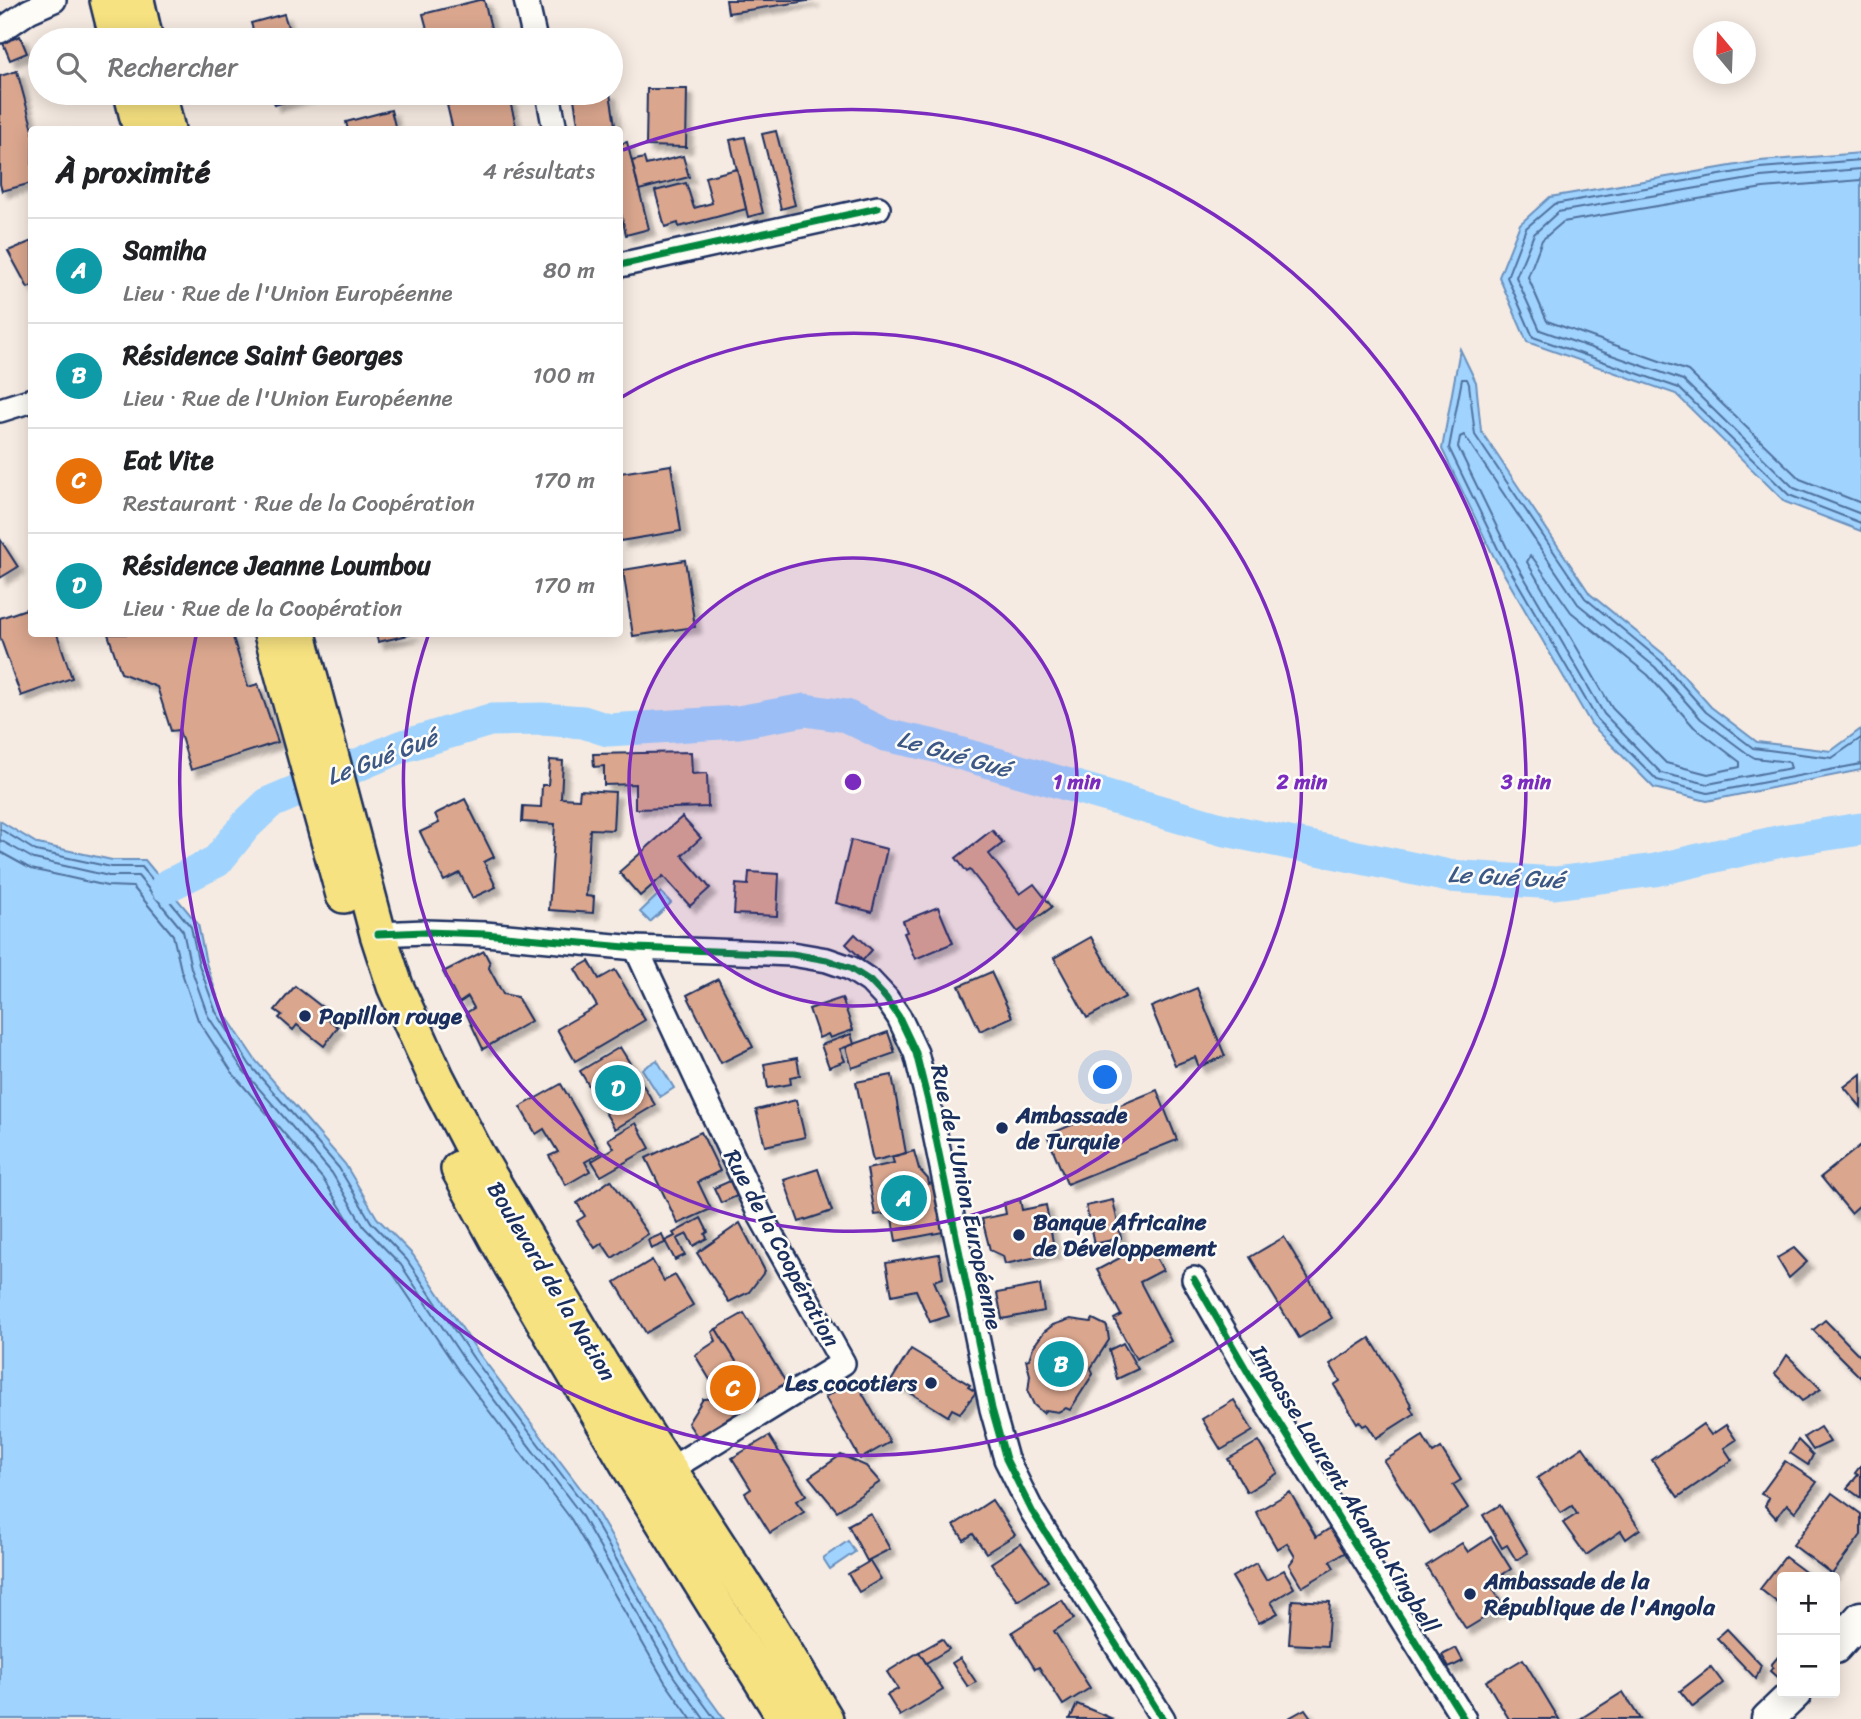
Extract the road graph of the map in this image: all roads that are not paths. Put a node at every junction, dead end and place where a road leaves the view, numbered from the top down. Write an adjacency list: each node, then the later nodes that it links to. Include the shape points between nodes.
1 (54, 0): 8 (street)
2 (108, 0): 5 (main road)
3 (136, 0): 6 (main road)
4 (526, 0): 7 (street)
5 (115, 28)
6 (142, 28)
7 (533, 28)
8 (0, 32)
9 (135, 105): 12 (main road)
10 (161, 105): 13 (main road)
11 (550, 105): 14 (street)
12 (140, 126)
13 (166, 126)
14 (554, 126)
15 (877, 208): 16 (street)
16 (623, 264)
17 (28, 401): 18 (street)
18 (0, 410)
19 (273, 637): 21 (main road)
20 (298, 637): 21 (main road)
21 (312, 736): 22 (main road)
22 (335, 822): 23 (main road, Boulevard de la Nation); 30 (main road, Boulevard de la Nation, via 374,990 449,1150 637,1479)
23 (377, 934): 24 (street, Rue de l'Union Européenne, via 485,934); 26 (main road, Boulevard de la Nation, via 404,1007 461,1128 601,1365)
24 (636, 948): 26 (street, Rue de la Coopération, via 760,1215 843,1363); 32 (street, Rue de l'Union Européenne, via 792,954 827,960 870,981 893,1007 916,1053 1006,1459 1032,1511)
25 (1194, 1279): 33 (street, Impasse Laurent Akanda Kingbell)
26 (669, 1470): 31 (main road, Boulevard de la Nation)
27 (1861, 1618): 28 (main road)
28 (1840, 1641)
29 (1790, 1698): 34 (main road)
30 (786, 1719)
31 (825, 1719)
32 (1163, 1719)
33 (1464, 1719)
34 (1768, 1719)

